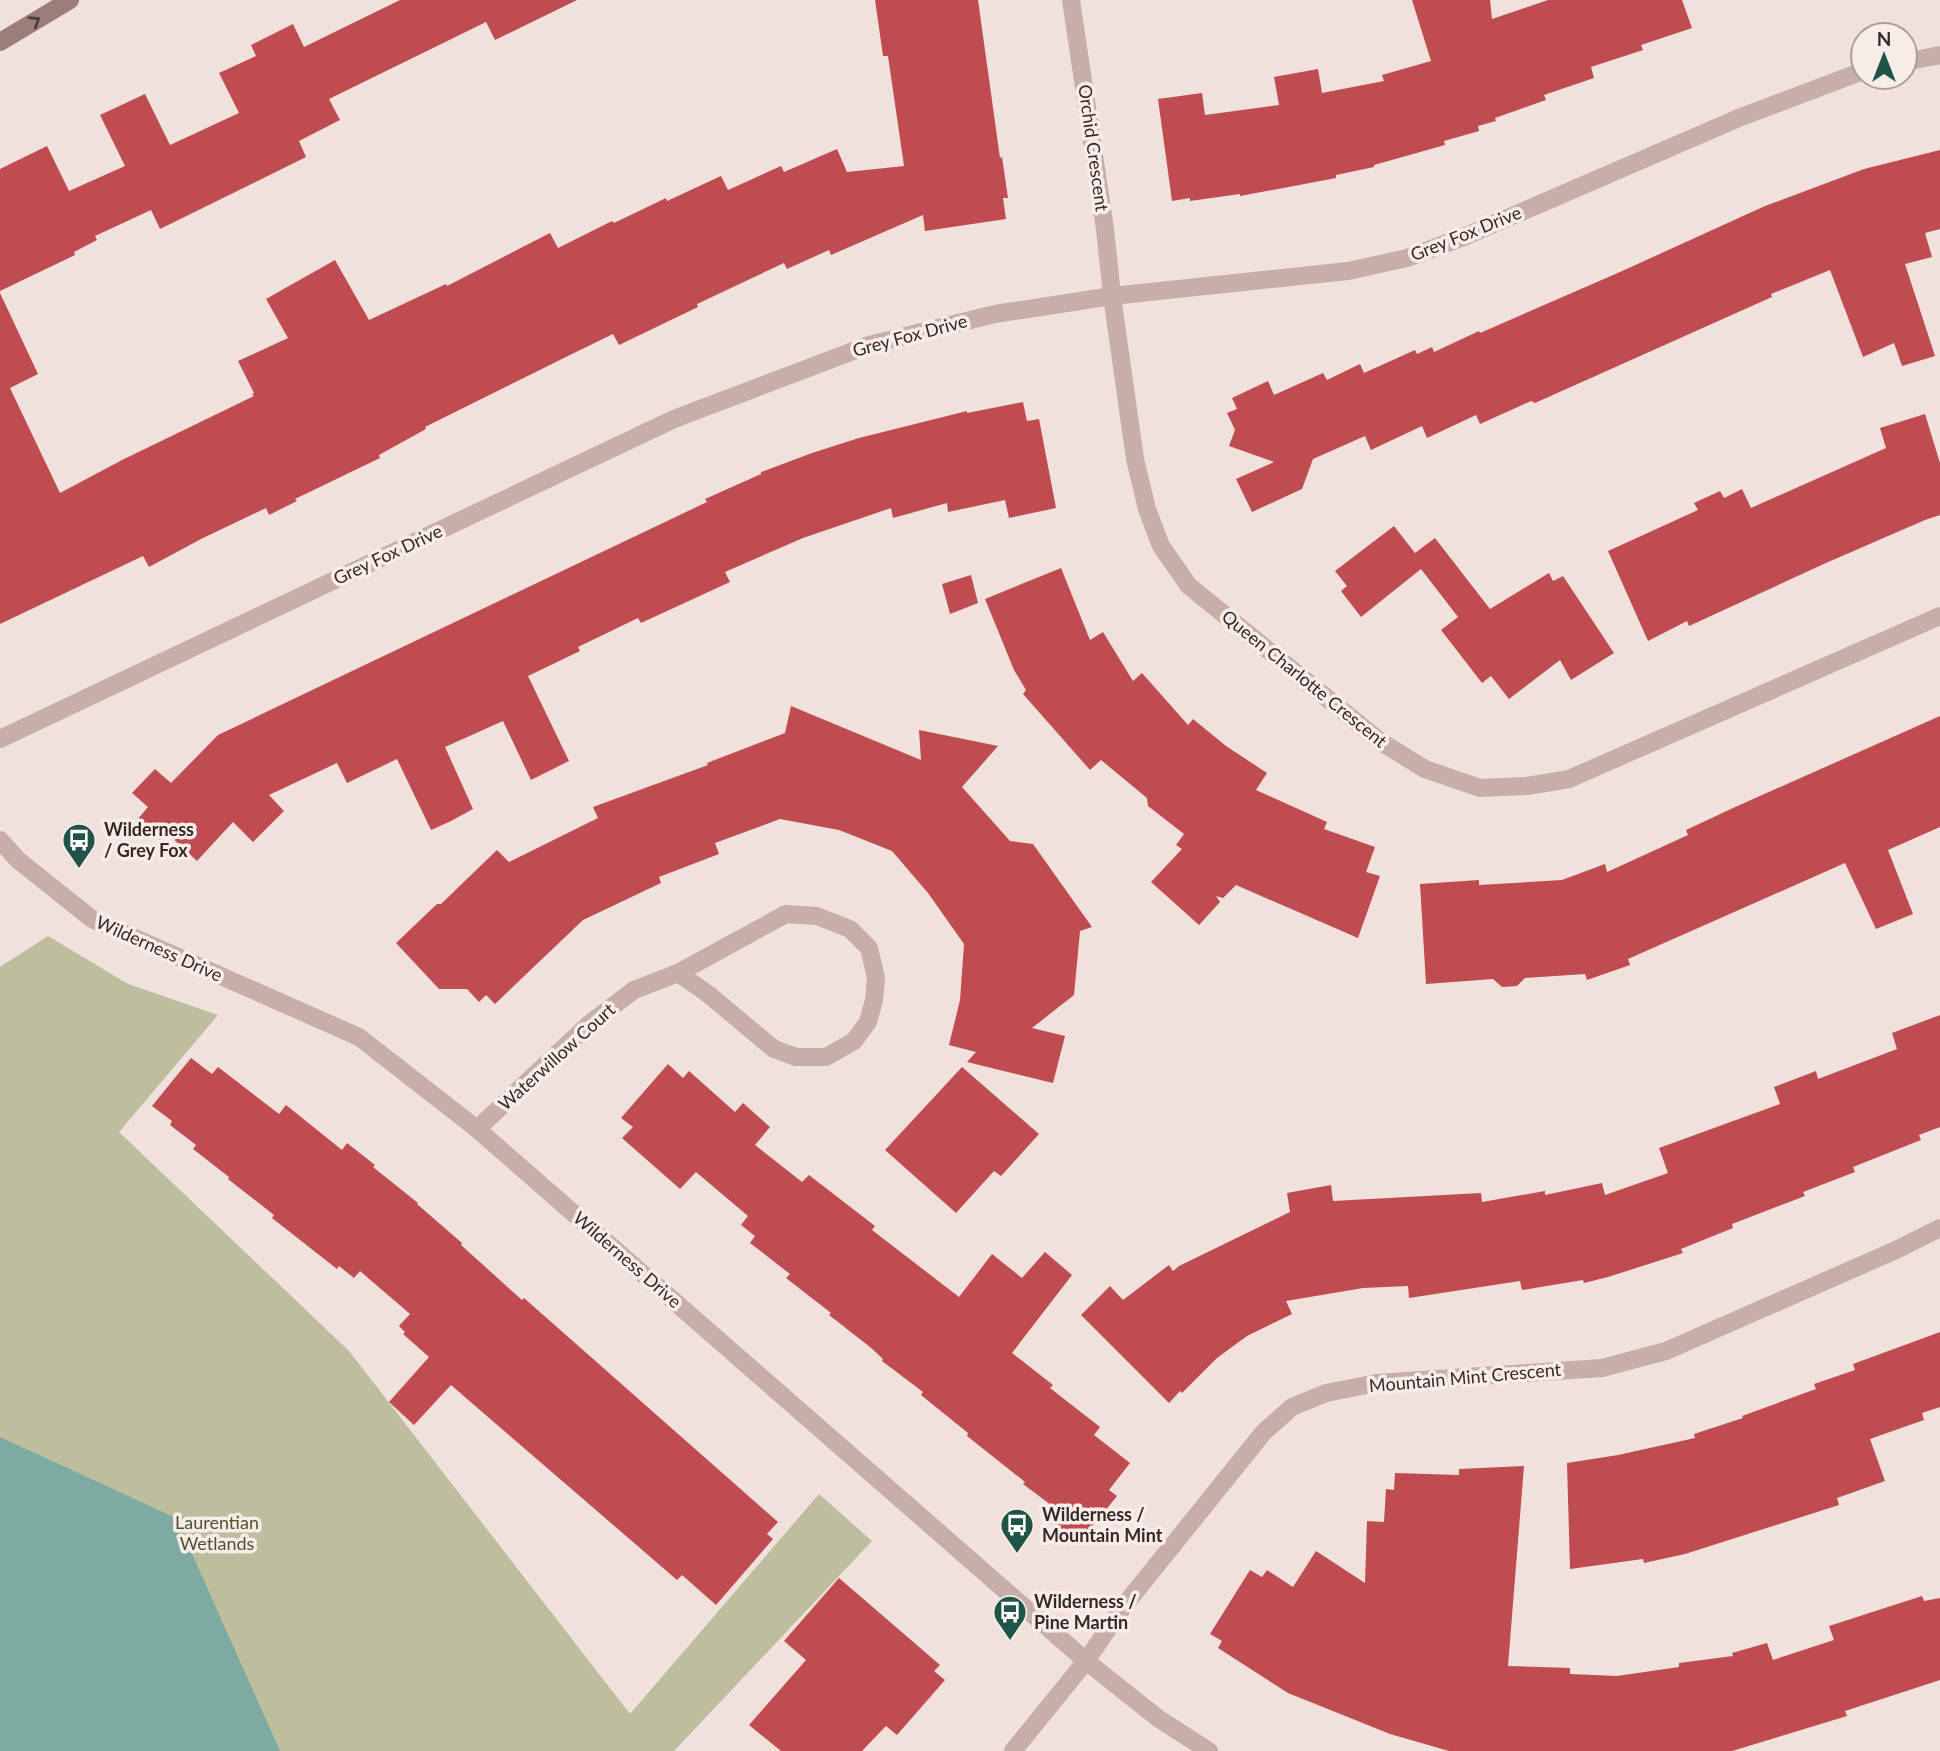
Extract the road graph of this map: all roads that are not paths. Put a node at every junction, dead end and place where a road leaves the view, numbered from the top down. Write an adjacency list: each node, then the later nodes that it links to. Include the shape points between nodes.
1 (70, 0): 3 (main road, one-way to 1)
2 (1071, 0): 7 (street, Orchid Crescent)
3 (0, 42)
4 (1940, 55): 5 (street)
5 (1919, 59)
6 (1849, 76): 7 (street, Grey Fox Drive, via 1407,258 1348,271)
7 (1112, 296): 8 (street, Queen Charlotte Crescent, via 1135,459 1161,546 1189,586 1381,743 1425,769 1480,788 1569,779); 9 (street, Grey Fox Drive, via 995,314 869,345 674,419)
8 (1940, 616)
9 (0, 739)
10 (0, 840): 12 (street, Wilderness Drive, via 92,919 359,1037)
11 (678, 973): 11 (street, Waterwillow Court, via 774,1049 796,1057 826,1057 854,1041 868,1022 876,978 869,948 850,929 817,915 786,914); 12 (street, Waterwillow Court, via 634,990 588,1025)
12 (477, 1129): 14 (street, Wilderness Drive)
13 (1940, 1228): 14 (street, Mountain Mint Crescent, via 1665,1351 1602,1368 1377,1384 1326,1393 1292,1407 1263,1433 1123,1607)
14 (1086, 1661): 15 (street, Mountain Mint Crescent); 16 (street, Wilderness Drive, via 1159,1719)
15 (1013, 1751)
16 (1209, 1751)

